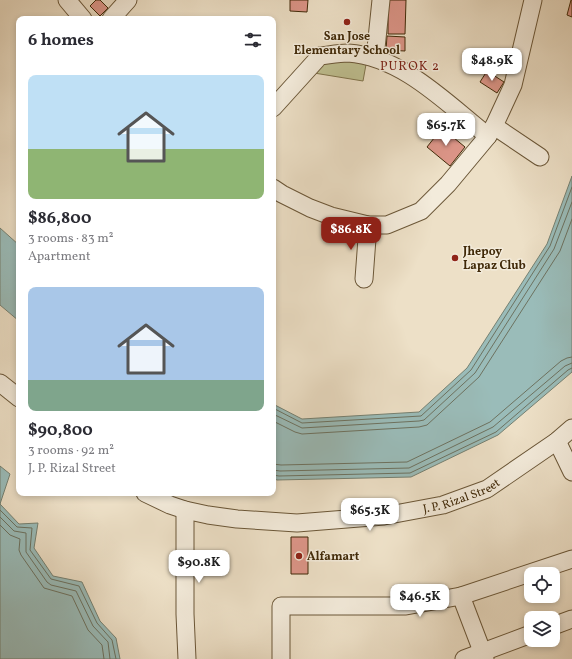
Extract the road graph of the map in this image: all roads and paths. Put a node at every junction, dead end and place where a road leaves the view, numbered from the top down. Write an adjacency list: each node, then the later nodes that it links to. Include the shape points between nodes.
1 (67, 0): 5 (street)
2 (128, 0): 6 (street)
3 (381, 0): 7 (street)
4 (533, 0): 9 (street, via 513,85)
5 (80, 16)
6 (114, 16)
7 (375, 58): 8 (street, via 347,53 320,56); 9 (street, via 396,66)
8 (276, 105)
9 (491, 131): 10 (street); 12 (street, via 448,184 421,211 387,225)
10 (540, 157)
11 (276, 190): 12 (street, via 317,211)
12 (368, 225): 13 (street)
13 (364, 279)
14 (0, 383): 15 (street)
15 (16, 396)
16 (572, 428): 17 (street, J. P. Rizal Street)
17 (558, 441): 18 (street); 20 (street, J. P. Rizal Street, via 487,489 443,505 384,516 297,522 237,520)
18 (572, 472)
19 (151, 496): 20 (street, J. P. Rizal Street)
20 (185, 510): 27 (street)
21 (572, 559): 22 (street)
22 (461, 596): 26 (street); 28 (street, via 406,606 281,606)
23 (572, 619): 24 (street)
24 (560, 623)
25 (524, 637): 26 (street)
26 (483, 656): 29 (street)
27 (187, 659)
28 (281, 659)
29 (464, 659)

